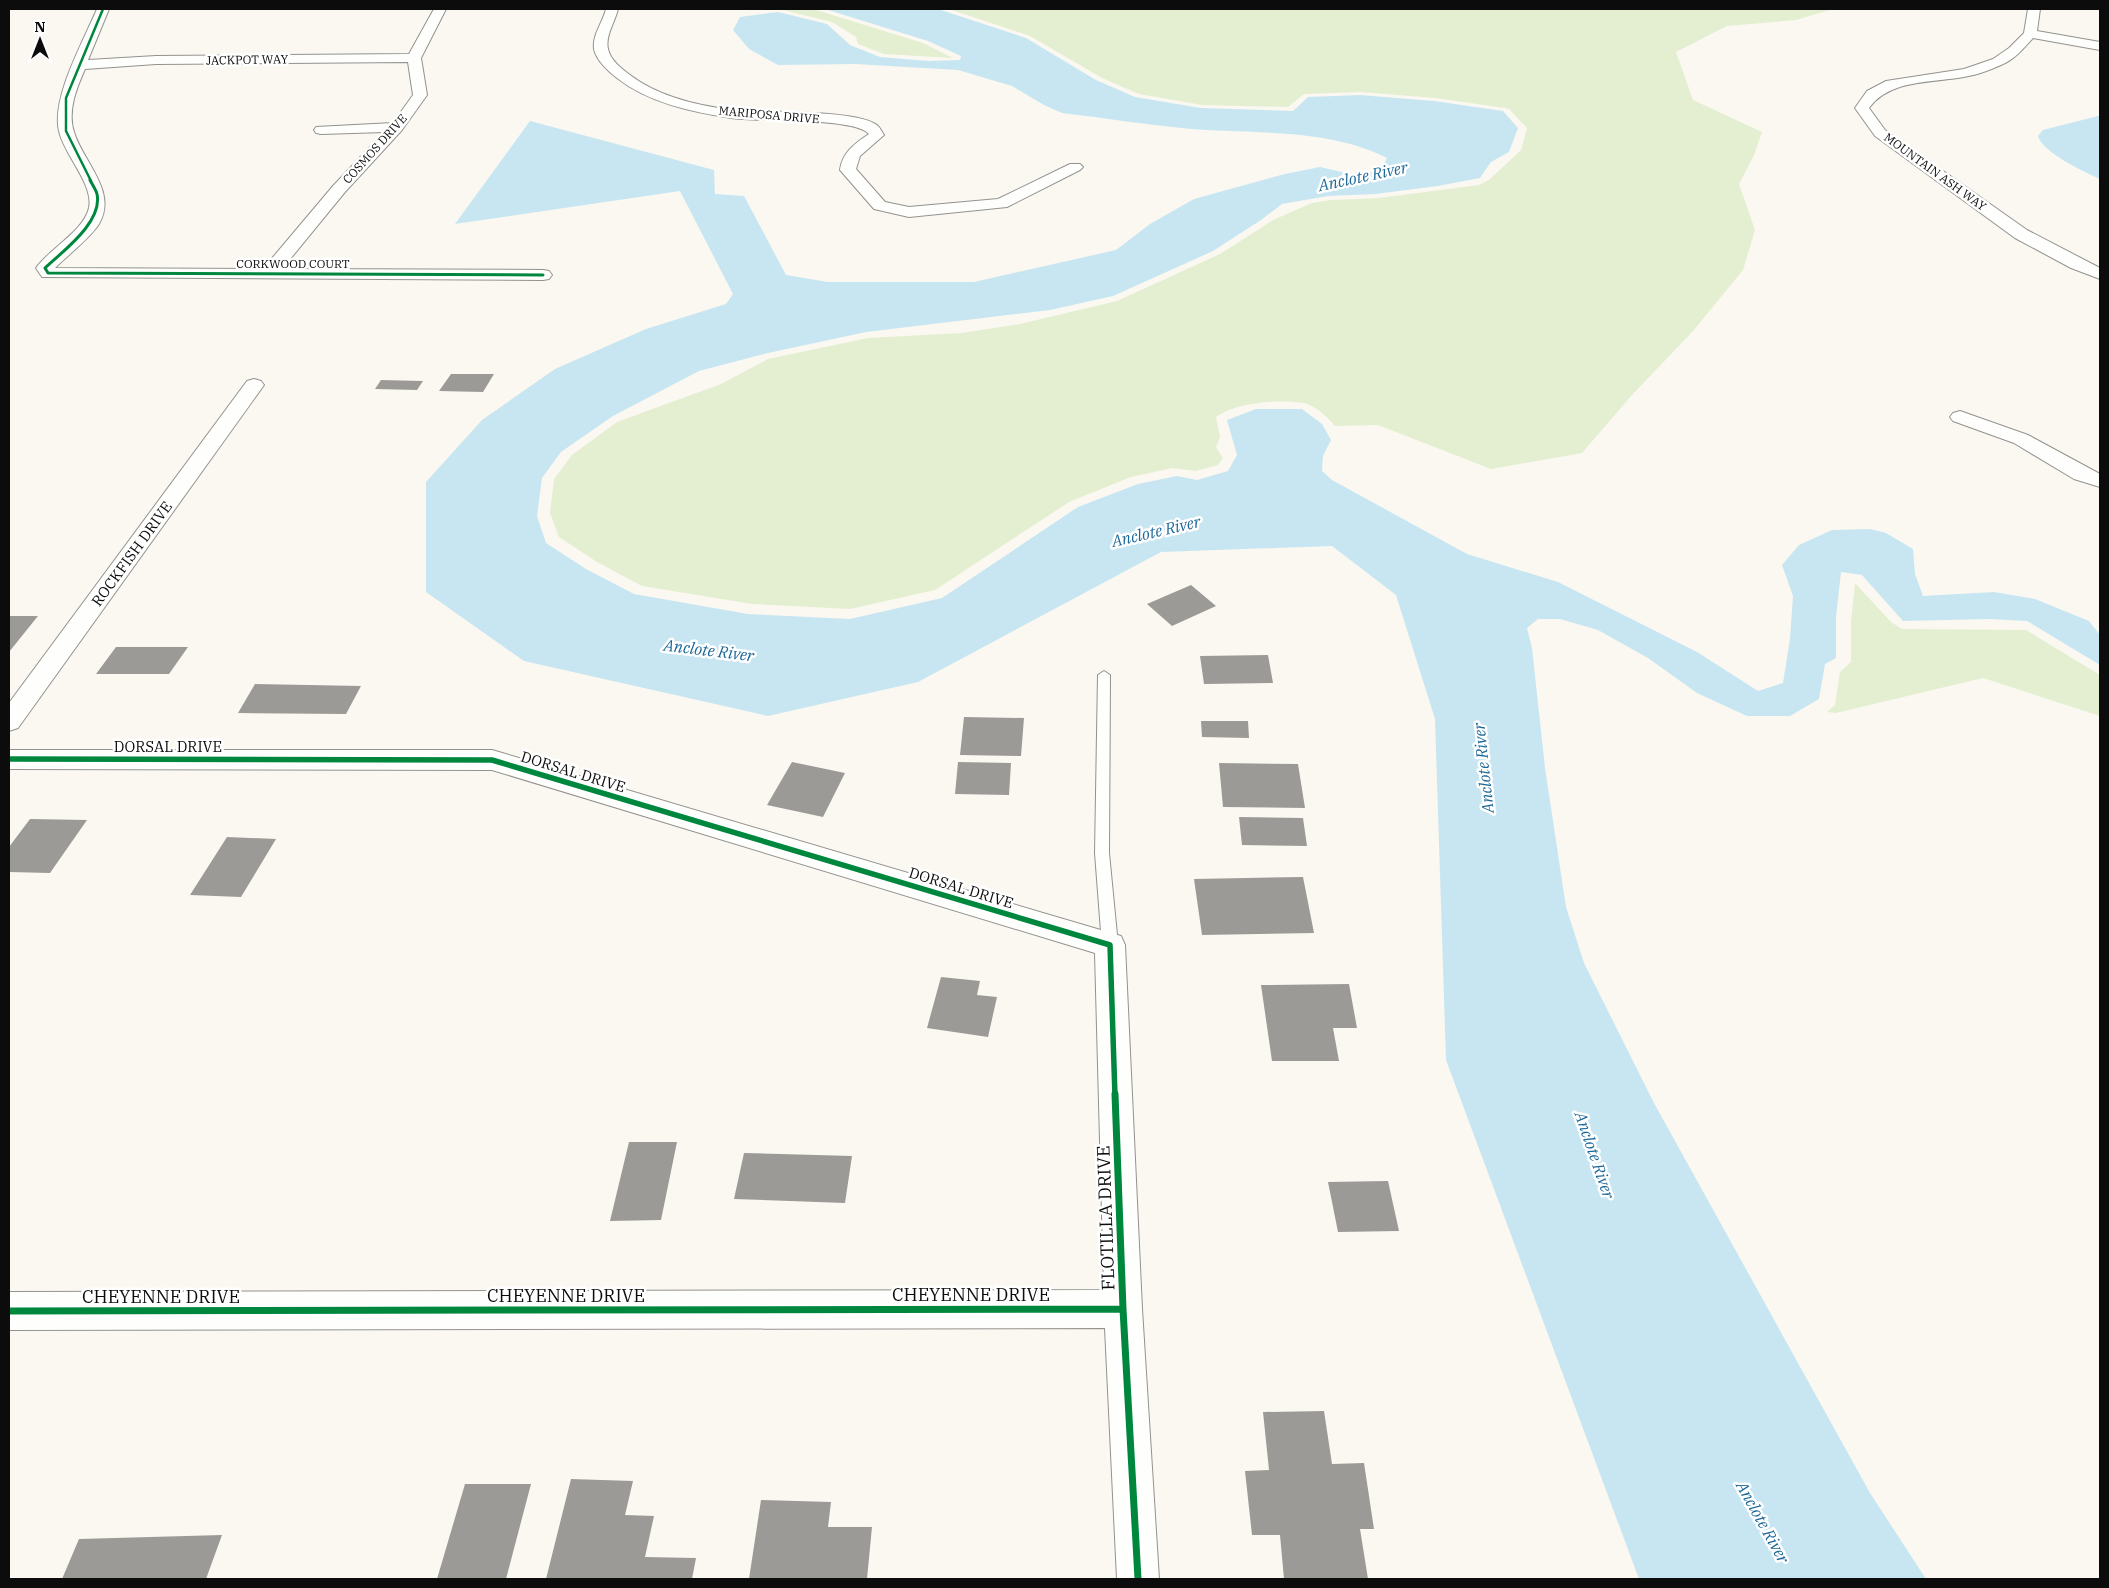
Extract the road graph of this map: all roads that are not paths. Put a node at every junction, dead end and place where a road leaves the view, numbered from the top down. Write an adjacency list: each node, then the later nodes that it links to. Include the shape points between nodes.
1 (102, 9): 8 (street)
2 (440, 9): 7 (street)
3 (612, 9): 11 (street, MARIPOSA DRIVE, via 601,50 612,66 630,82 695,107 734,114 806,117 872,127 877,134 857,150 848,162 848,170 880,206 909,212 1001,204)
4 (2034, 9): 5 (street)
5 (2030, 34): 6 (street); 13 (street, MOUNTAIN ASH WAY, via 1998,62 1966,73 1891,84 1872,94 1862,108 1880,133 2021,234)
6 (2100, 46)
7 (414, 58): 8 (street, JACKPOT WAY, via 156,60); 9 (street, COSMOS DRIVE, via 420,95)
8 (80, 65): 12 (street, CORKWOOD COURT, via 66,98 66,131 97,194 97,208 91,223 45,268 48,273)
9 (397, 127): 10 (street); 12 (street, COSMOS DRIVE, via 339,188)
10 (321, 130)
11 (1075, 167)
12 (268, 274): 14 (street, CORKWOOD COURT)
13 (2100, 274)
14 (543, 275)
15 (254, 385): 19 (street, ROCKFISH DRIVE)
16 (1960, 418): 17 (street, via 2021,439)
17 (2100, 481)
18 (1104, 675): 21 (lane, via 1102,853)
19 (9, 722)
20 (9, 759): 21 (street, DORSAL DRIVE, via 492,760)
21 (1110, 945): 22 (street, FLOTILLA DRIVE)
22 (1123, 1308): 23 (street, CHEYENNE DRIVE); 24 (street, FLOTILLA DRIVE)
23 (9, 1311)
24 (1138, 1579)

